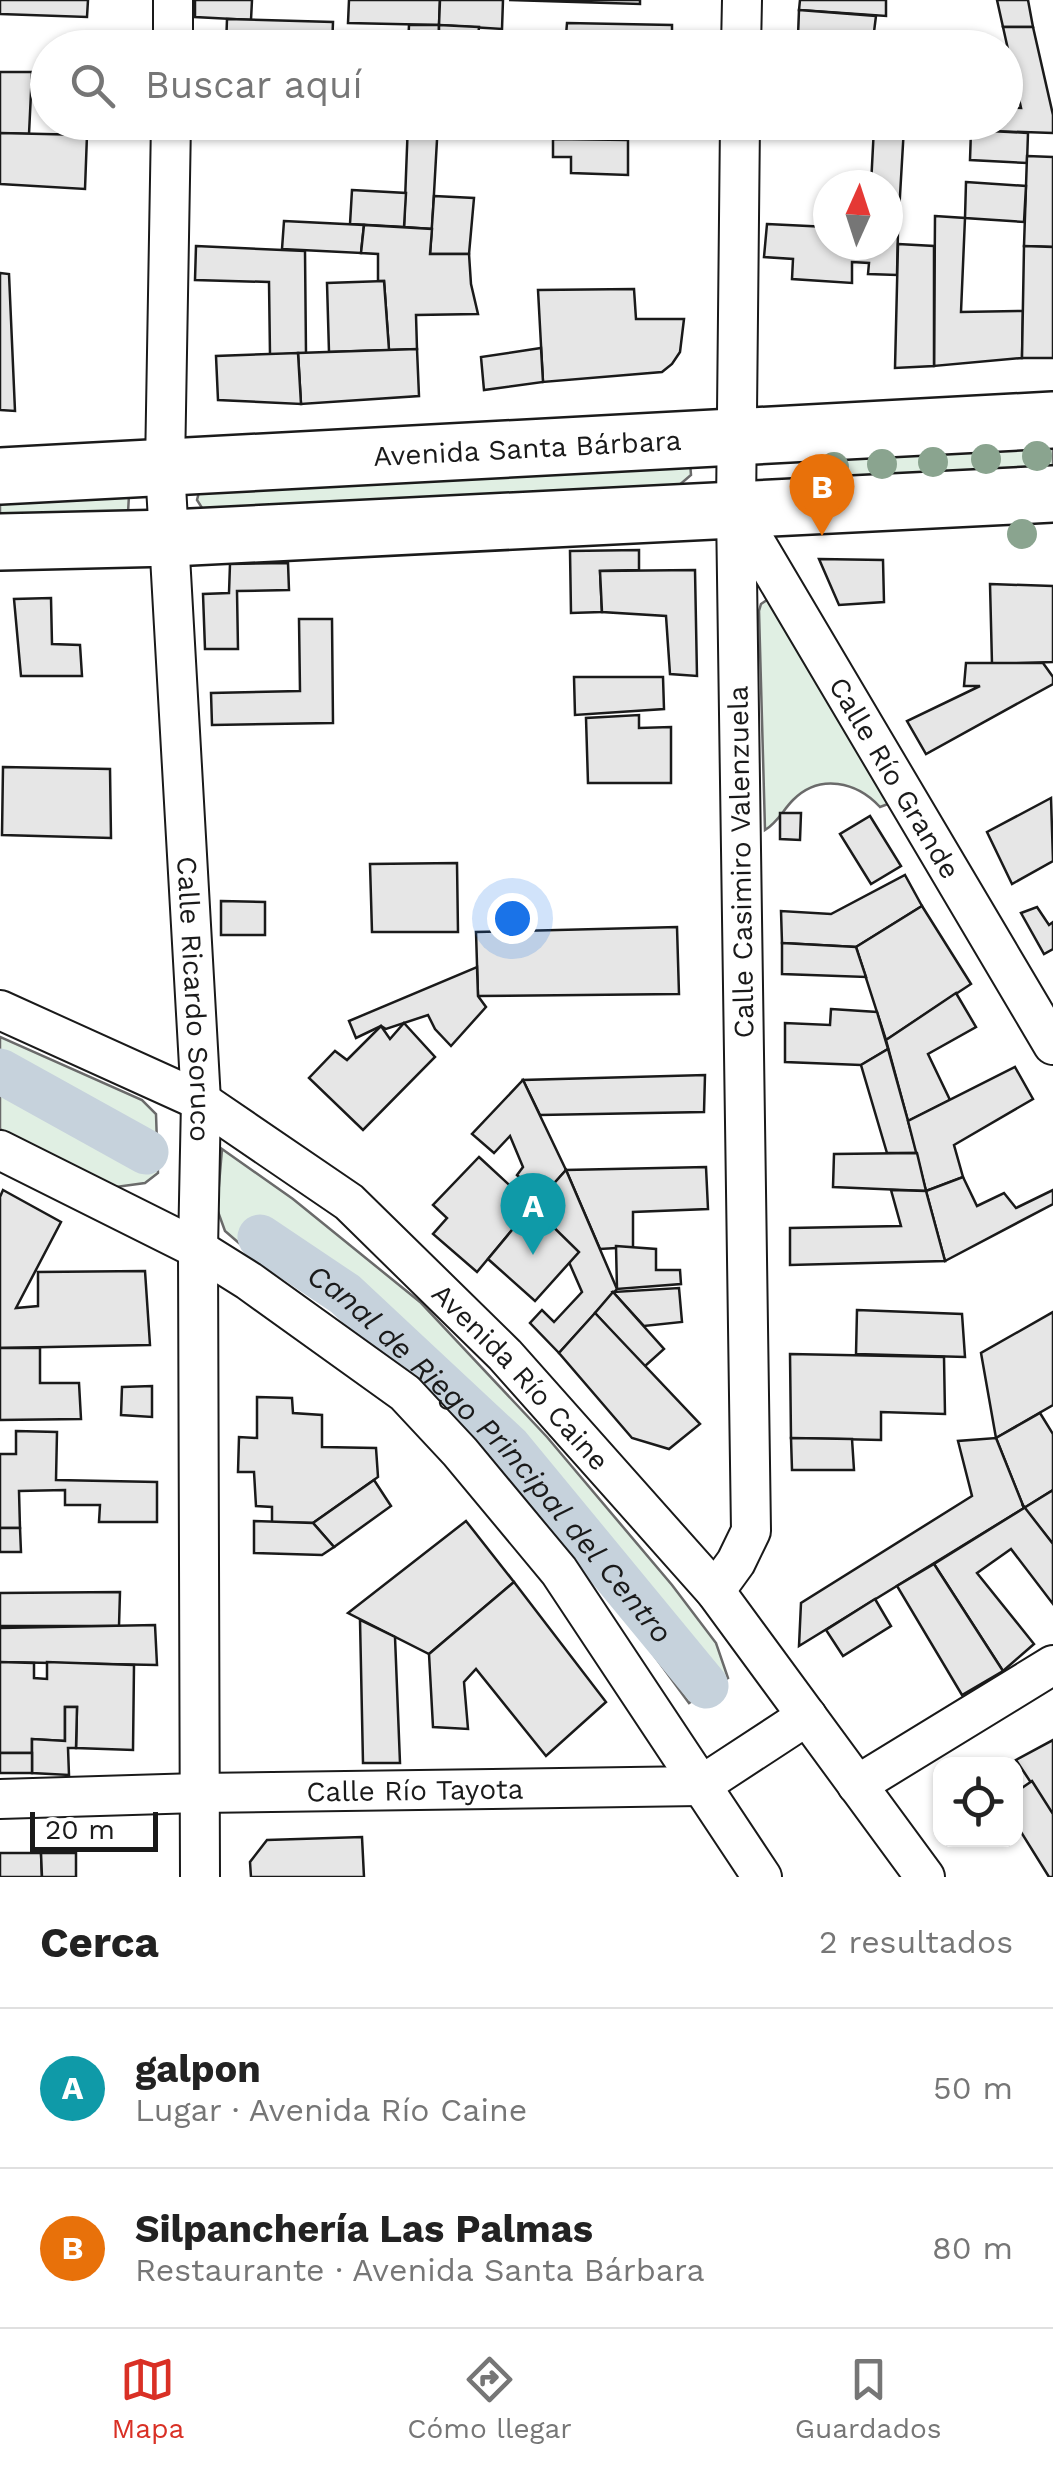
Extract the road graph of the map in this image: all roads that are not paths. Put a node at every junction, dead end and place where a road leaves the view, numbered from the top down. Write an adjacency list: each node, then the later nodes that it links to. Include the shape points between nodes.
1 (173, 0): 3 (street)
2 (742, 0): 4 (street)
3 (172, 30)
4 (742, 30)
5 (171, 140): 9 (street, Calle Ricardo Soruco)
6 (740, 140): 8 (street, Calle Casimiro Valenzuela)
7 (1053, 420): 8 (highway, Avenida Santa Bárbara)
8 (736, 436): 9 (highway, Avenida Santa Bárbara); 12 (street, Calle Casimiro Valenzuela)
9 (165, 468): 10 (highway, Avenida Santa Bárbara); 13 (street, Calle Ricardo Soruco)
10 (0, 476)
11 (1053, 494): 12 (highway)
12 (736, 509): 13 (highway); 16 (street, Calle Río Grande); 20 (street, Calle Casimiro Valenzuela, via 751,1532)
13 (171, 538): 14 (highway); 17 (street, Calle Ricardo Soruco)
14 (0, 542)
15 (0, 1010): 17 (street, Avenida Río Caine)
16 (1053, 1046)
17 (201, 1101): 19 (street, Calle Ricardo Soruco); 20 (street, Avenida Río Caine, via 349,1202 505,1355)
18 (0, 1150): 19 (street)
19 (198, 1249): 23 (street, via 405,1393 559,1571); 25 (street, Calle Ricardo Soruco)
20 (715, 1591): 22 (street, Avenida Río Caine)
21 (1053, 1665): 24 (street)
22 (807, 1716): 23 (street); 24 (street, Avenida Río Caine)
23 (700, 1786): 25 (street, Calle Río Tayota); 28 (street)
24 (857, 1786): 29 (street, Avenida Río Caine)
25 (198, 1793): 26 (street, Calle Río Tayota); 27 (street, Calle Ricardo Soruco)
26 (0, 1799)
27 (200, 1877)
28 (762, 1877)
29 (925, 1877)

